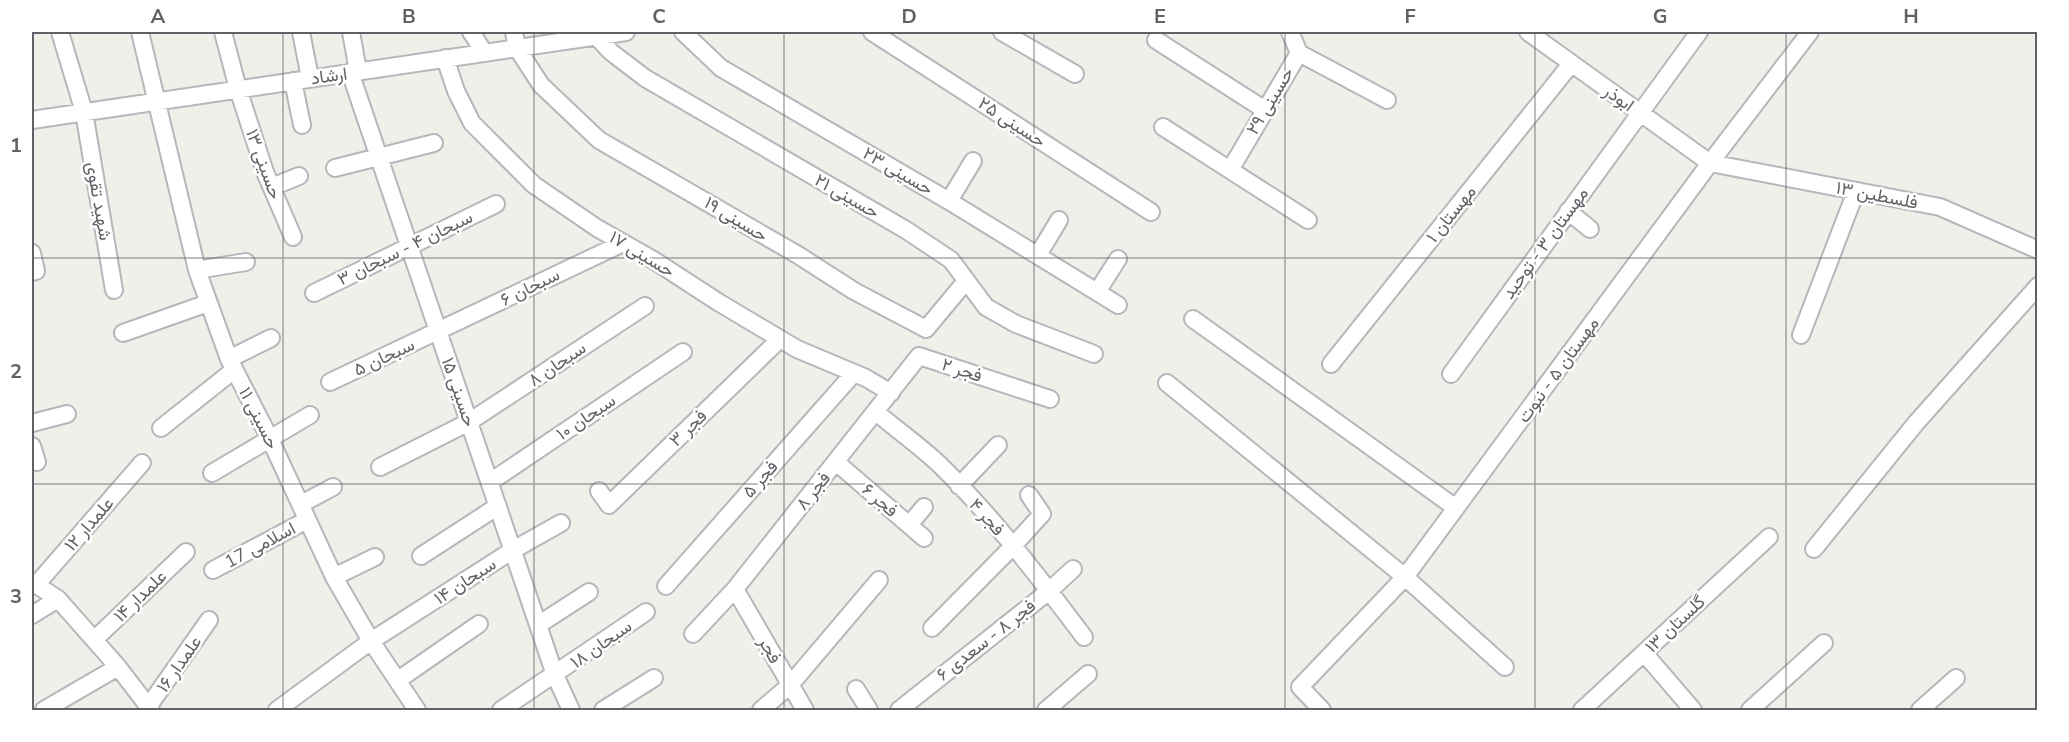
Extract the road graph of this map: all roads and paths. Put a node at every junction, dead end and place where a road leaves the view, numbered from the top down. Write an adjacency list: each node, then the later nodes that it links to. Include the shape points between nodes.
1 (60, 32): 31 (street, شهید تقوی)
2 (140, 32): 29 (street, حسینی ۱۱)
3 (223, 32): 27 (street, حسینی ۱۳)
4 (301, 32): 25 (street)
5 (351, 32): 23 (street, حسینی ۱۵)
6 (471, 32): 19 (street)
7 (626, 32): 16 (street, ارشاد)
8 (682, 32): 45 (street, حسینی ۲۳, via 721,68)
9 (872, 32): 48 (street, حسینی ۲۵)
10 (1002, 32): 24 (street)
11 (1290, 32): 20 (street, حسینی ۲۹)
12 (1699, 32): 32 (street, مهستان ۳ - توحید)
13 (1810, 32): 39 (street, مهستان ۵ - نبوت)
14 (577, 35): 16 (street, ارشاد); 17 (street, ارشاد)
15 (1538, 35): 22 (street, ابوذر)
16 (596, 36): 62 (street, حسینی ۲۱, via 645,78 906,230 951,260)
17 (515, 40): 19 (street, ارشاد); 62 (street, حسینی ۱۹, via 541,85 599,140 854,291 926,329)
18 (1156, 40): 30 (street)
19 (484, 52): 21 (street, ارشاد)
20 (1299, 53): 28 (street); 30 (street, حسینی ۲۹)
21 (445, 58): 23 (street, ارشاد); 53 (street, حسینی ۱۷, via 472,123 534,185)
22 (1571, 64): 32 (street, ابوذر); 79 (street, مهستان ۱)
23 (354, 72): 25 (street, ارشاد); 37 (street, حسینی ۱۵)
24 (1075, 74)
25 (310, 78): 26 (street, ارشاد)
26 (293, 81): 27 (street, ارشاد); 34 (street)
27 (238, 89): 29 (street, ارشاد); 43 (street, حسینی ۱۳)
28 (1386, 100)
29 (157, 101): 31 (street, ارشاد); 60 (street, حسینی ۱۱)
30 (1265, 110): 41 (street, حسینی ۲۹)
31 (84, 112): 33 (street, ارشاد); 64 (street, شهید تقوی)
32 (1639, 112): 39 (street, ابوذر); 47 (street, مهستان ۳ - توحید)
33 (32, 120)
34 (302, 125)
35 (1163, 126): 41 (street)
36 (434, 142): 37 (street)
37 (379, 157): 40 (street); 54 (street, حسینی ۱۵)
38 (973, 161): 45 (street)
39 (1710, 163): 44 (street, فلسطین ۱۳); 108 (street, مهستان ۵ - نبوت)
40 (335, 168)
41 (1230, 170): 50 (street)
42 (299, 176): 43 (street)
43 (272, 187): 52 (street, حسینی ۱۳)
44 (1856, 191): 55 (street, فلسطین ۱۳, via 1940,207); 73 (street)
45 (949, 201): 57 (street, حسینی ۲۳)
46 (496, 204): 54 (street, سبحان ۴ - سبحان ۳)
47 (1568, 211): 51 (street); 81 (street, مهستان ۳ - توحید)
48 (1151, 212)
49 (1059, 220): 57 (street)
50 (1308, 220)
51 (1590, 230)
52 (293, 237)
53 (623, 243): 71 (street, سبحان ۶); 75 (street, حسینی ۱۷)
54 (409, 245): 66 (street, سبحان ۴ - سبحان ۳); 71 (street, حسینی ۱۵)
55 (2037, 250)
56 (32, 253): 61 (street)
57 (1038, 255): 65 (street, حسینی ۲۳)
58 (1118, 259): 65 (street)
59 (246, 262): 60 (street)
60 (197, 270): 67 (street, حسینی ۱۱)
61 (34, 271)
62 (966, 281): 77 (street, حسینی ۲۱, via 986,307 1016,324)
63 (2037, 286): 115 (street, via 1916,423)
64 (114, 290)
65 (1098, 292): 68 (street, حسینی ۲۳)
66 (314, 293)
67 (208, 303): 72 (street); 78 (street, حسینی ۱۱)
68 (1118, 305)
69 (645, 306): 89 (street, سبحان ۸)
70 (1193, 319): 108 (street)
71 (438, 331): 82 (street, سبحان ۵); 89 (street, حسینی ۱۵)
72 (123, 333)
73 (1801, 335)
74 (271, 338): 78 (street)
75 (780, 339): 80 (street, حسینی ۱۷); 103 (street, فجر ۳, via 609,505)
76 (683, 352): 100 (street, سبحان ۱۰)
77 (1095, 354)
78 (232, 364): 91 (street); 92 (street, حسینی ۱۱)
79 (1331, 364)
80 (854, 373): 84 (street, حسینی ۱۷); 126 (street, فجر ۵)
81 (1451, 374)
82 (330, 382)
83 (1167, 383): 123 (street)
84 (891, 393): 85 (street, فجر ۲, via 919,356); 86 (street, فجر ۸)
85 (1050, 399)
86 (876, 412): 96 (street, فجر ۸); 101 (street, فجر ۴)
87 (67, 414): 90 (street)
88 (310, 415): 92 (street)
89 (469, 422): 98 (street, سبحان ۸); 100 (street, حسینی ۱۵)
90 (32, 423)
91 (161, 428)
92 (270, 439): 99 (street); 105 (street, حسینی ۱۱)
93 (998, 445): 101 (street)
94 (32, 446): 95 (street)
95 (37, 462)
96 (836, 462): 111 (street, فجر ۶); 127 (street, فجر ۸)
97 (142, 463): 125 (street, علمدار ۱۲)
98 (380, 467)
99 (212, 473)
100 (489, 482): 106 (street, حسینی ۱۵)
101 (959, 486): 114 (street, فجر ۴)
102 (333, 487): 105 (street)
103 (599, 491)
104 (1029, 495): 114 (street, via 1042,514)
105 (301, 504): 109 (street, حسینی ۱۱)
106 (498, 506): 116 (street, حسینی ۱۵); 118 (street)
107 (924, 507): 111 (street)
108 (1456, 508): 123 (street, مهستان ۵ - نبوت)
109 (307, 520): 121 (street, اسلامی 17); 122 (street, حسینی ۱۱)
110 (561, 522): 116 (street, سبحان ۱۴)
111 (909, 525): 113 (street, فجر ۶)
112 (1769, 537): 142 (street, گلستان ۱۳)
113 (924, 538)
114 (1013, 546): 128 (street, فجر ۴); 136 (street)
115 (1814, 549)
116 (513, 550): 135 (street, حسینی ۱۵); 140 (street, سبحان ۱۴)
117 (186, 552): 139 (street, علمدار ۱۴)
118 (421, 556)
119 (375, 557): 122 (street)
120 (1073, 568): 128 (street, فجر ۸ - سعدی ۶)
121 (213, 570)
122 (334, 576): 140 (street, حسینی ۱۱)
123 (1405, 577): 144 (street); 164 (street, مهستان ۵ - نبوت, via 1300,687)
124 (879, 580): 150 (street)
125 (34, 583): 130 (street)
126 (666, 586)
127 (735, 589): 137 (street, فجر ۸); 150 (street, فجر)
128 (1049, 591): 138 (street, فجر ۴); 162 (street, فجر ۸ - سعدی ۶)
129 (589, 592): 135 (street)
130 (58, 599): 132 (street); 139 (street)
131 (646, 612): 146 (street, سبحان ۱۸)
132 (32, 615)
133 (209, 620): 152 (street, علمدار ۱۶)
134 (478, 624): 149 (street)
135 (538, 625): 146 (street, حسینی ۱۵)
136 (932, 628)
137 (693, 634)
138 (1084, 637)
139 (94, 640): 143 (street)
140 (371, 641): 149 (street, حسینی ۱۱); 154 (street, سبحان ۱۴)
141 (1824, 643): 167 (street)
142 (1644, 653): 165 (street, گلستان ۱۳); 166 (street)
143 (118, 667): 152 (street); 153 (street)
144 (1505, 667)
145 (1088, 674): 163 (street)
146 (555, 675): 156 (street, سبحان ۱۸); 157 (street, حسینی ۱۵)
147 (654, 678): 158 (street)
148 (1956, 678): 168 (street)
149 (398, 680): 155 (street, حسینی ۱۱)
150 (790, 684): 159 (street); 160 (street, فجر)
151 (856, 688): 161 (street)
152 (149, 709)
153 (44, 711)
154 (278, 711)
155 (417, 711)
156 (501, 711)
157 (571, 711)
158 (603, 711)
159 (761, 711)
160 (805, 711)
161 (869, 711)
162 (899, 711)
163 (1046, 711)
164 (1322, 711)
165 (1582, 711)
166 (1694, 711)
167 (1750, 711)
168 (1920, 711)

